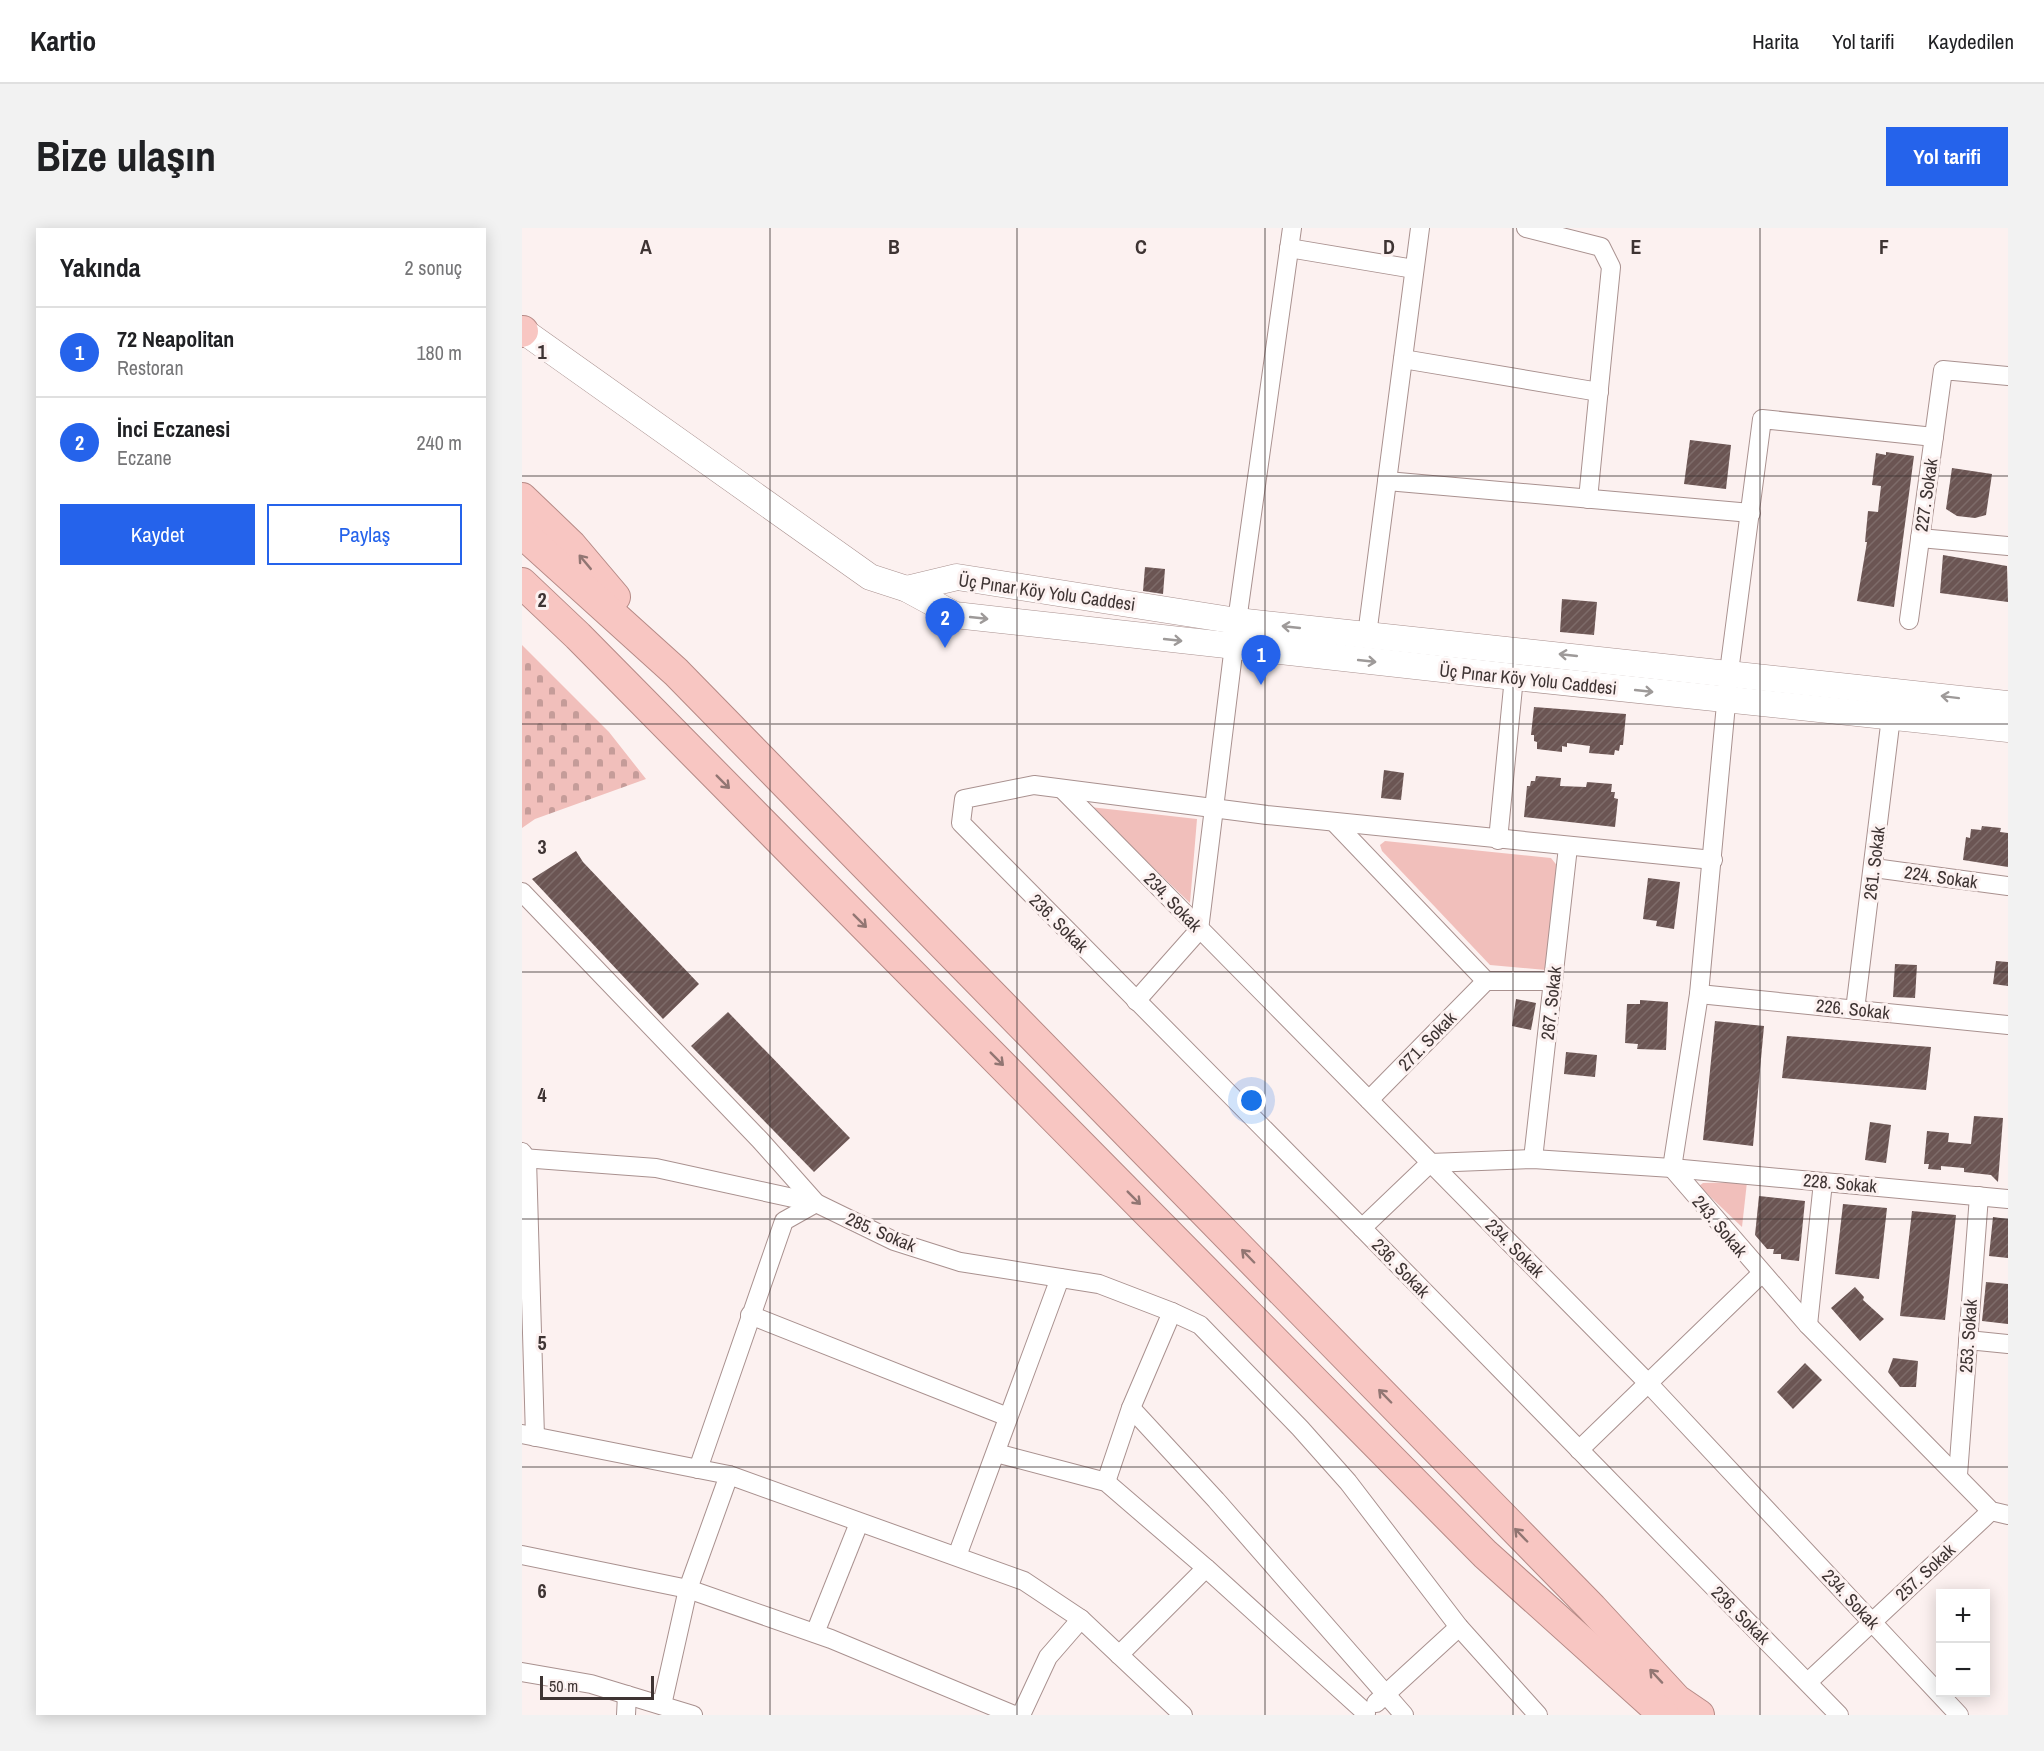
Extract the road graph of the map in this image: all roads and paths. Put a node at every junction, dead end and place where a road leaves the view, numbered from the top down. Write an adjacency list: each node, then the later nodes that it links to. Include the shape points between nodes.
1 (1292, 228): 4 (street)
2 (1420, 228): 5 (street)
3 (1526, 228): 9 (street, via 1601,247 1611,267)
4 (1289, 248): 5 (street); 22 (street)
5 (1414, 269): 7 (street)
6 (522, 331): 19 (main road, via 870,577)
7 (1403, 359): 9 (street); 11 (street)
8 (2008, 376): 10 (street, 227. Sokak, via 1943,370)
9 (1599, 392): 13 (street)
10 (1934, 437): 14 (street, via 1762,419); 16 (street, 227. Sokak)
11 (1387, 481): 13 (street); 23 (street)
12 (522, 498): 25 (highway, one-way to 12, via 571,545)
13 (1588, 499): 14 (street)
14 (1751, 513): 26 (street)
15 (522, 533): 25 (highway)
16 (1920, 538): 17 (street); 21 (street, 227. Sokak)
17 (2008, 546)
18 (522, 582): 32 (highway)
19 (907, 589): 22 (main road, Üç Pınar Köy Yolu Caddesi, via 957,577); 24 (main road, Üç Pınar Köy Yolu Caddesi, one-way to 24, via 954,615)
20 (522, 610): 32 (highway, via 576,660)
21 (1909, 620)
22 (1237, 621): 23 (main road, Üç Pınar Köy Yolu Caddesi, one-way to 22); 24 (street)
23 (1367, 635): 26 (main road, Üç Pınar Köy Yolu Caddesi, one-way to 23)
24 (1233, 646): 27 (main road, Üç Pınar Köy Yolu Caddesi, one-way to 27); 34 (street)
25 (676, 672): 103 (highway, one-way to 25, via 1677,1700 1584,1600)
26 (1729, 672): 28 (street); 29 (main road, Üç Pınar Köy Yolu Caddesi, one-way to 26)
27 (1514, 678): 28 (main road, Üç Pınar Köy Yolu Caddesi, one-way to 28); 36 (street)
28 (1727, 700): 30 (main road, Üç Pınar Köy Yolu Caddesi); 38 (street)
29 (2008, 704)
30 (1891, 717): 31 (main road, Üç Pınar Köy Yolu Caddesi); 39 (street, 261. Sokak)
31 (2008, 729)
32 (689, 748): 78 (highway, one-way to 78)
33 (1062, 789): 34 (street); 42 (street, 234. Sokak); 46 (street, 236. Sokak, via 1034,785 964,799 961,823)
34 (1213, 808): 35 (street); 42 (street)
35 (1334, 822): 36 (street); 43 (street)
36 (1498, 840): 37 (street)
37 (1568, 847): 38 (street); 44 (street, 267. Sokak)
38 (1713, 860): 45 (street)
39 (1874, 868): 40 (street, 224. Sokak); 47 (street, 261. Sokak)
40 (2008, 886)
41 (522, 892): 57 (street)
42 (1199, 930): 46 (street); 49 (street, 234. Sokak)
43 (1486, 981): 44 (street); 49 (street, 271. Sokak)
44 (1553, 981): 51 (street, 267. Sokak)
45 (1699, 994): 47 (street, 226. Sokak); 53 (street)
46 (1136, 1001): 58 (street, 236. Sokak)
47 (1855, 1010): 48 (street, 226. Sokak)
48 (2008, 1025)
49 (1369, 1100): 52 (street, 234. Sokak)
50 (524, 1156): 57 (street, 285. Sokak, via 656,1168); 69 (street)
51 (1533, 1160): 52 (street); 53 (street)
52 (1430, 1163): 58 (street); 66 (street, 234. Sokak)
53 (1672, 1168): 54 (street, 228. Sokak); 59 (street, 243. Sokak)
54 (1823, 1182): 55 (street, 228. Sokak); 63 (street)
55 (1978, 1196): 56 (street, 228. Sokak); 64 (street, 253. Sokak)
56 (2008, 1198)
57 (816, 1203): 60 (street, 285. Sokak, via 894,1241 960,1262); 62 (street, via 784,1221)
58 (1362, 1228): 70 (street, 236. Sokak)
59 (1761, 1274): 63 (street, 243. Sokak); 66 (street)
60 (1060, 1278): 61 (street, 285. Sokak, via 1099,1284); 68 (street)
61 (1172, 1311): 67 (street); 85 (street, 285. Sokak, via 1200,1325 1300,1428 1348,1482)
62 (750, 1315): 68 (street); 72 (street)
63 (1808, 1325): 74 (street, 243. Sokak)
64 (1968, 1340): 65 (street); 74 (street, 253. Sokak)
65 (2008, 1344)
66 (1648, 1383): 70 (street); 84 (street, 234. Sokak)
67 (1131, 1408): 75 (street); 90 (street)
68 (1008, 1417): 71 (street)
69 (528, 1436): 72 (street)
70 (1579, 1450): 89 (street, 236. Sokak)
71 (996, 1453): 75 (street); 80 (street)
72 (698, 1469): 73 (street)
73 (729, 1475): 77 (street); 82 (street)
74 (1958, 1475): 76 (street, 243. Sokak)
75 (1106, 1482): 81 (street)
76 (2000, 1513): 84 (street, 257. Sokak)
77 (859, 1523): 80 (street); 86 (street)
78 (1485, 1554): 101 (highway); 102 (highway)
79 (522, 1555): 82 (street)
80 (957, 1556): 83 (street, via 1024,1581)
81 (1206, 1568): 87 (street); 93 (street)
82 (688, 1588): 86 (street); 92 (street)
83 (1081, 1619): 87 (street); 97 (street, via 1048,1657)
84 (1872, 1622): 89 (street, 257. Sokak); 105 (street, 234. Sokak)
85 (1459, 1627): 90 (street); 100 (street, 285. Sokak)
86 (815, 1633): 96 (street)
87 (1119, 1655): 98 (street)
88 (523, 1676): 91 (street, via 591,1684)
89 (1808, 1682): 104 (street, 236. Sokak)
90 (1385, 1694): 93 (street); 99 (street)
91 (627, 1695): 92 (street); 94 (street)
92 (662, 1706): 95 (street)
93 (1364, 1714)
94 (626, 1715)
95 (693, 1715)
96 (1014, 1715)
97 (1021, 1715)
98 (1184, 1715)
99 (1404, 1715)
100 (1538, 1715)
101 (1633, 1715)
102 (1664, 1715)
103 (1699, 1715)
104 (1839, 1715)
105 (1959, 1715)

